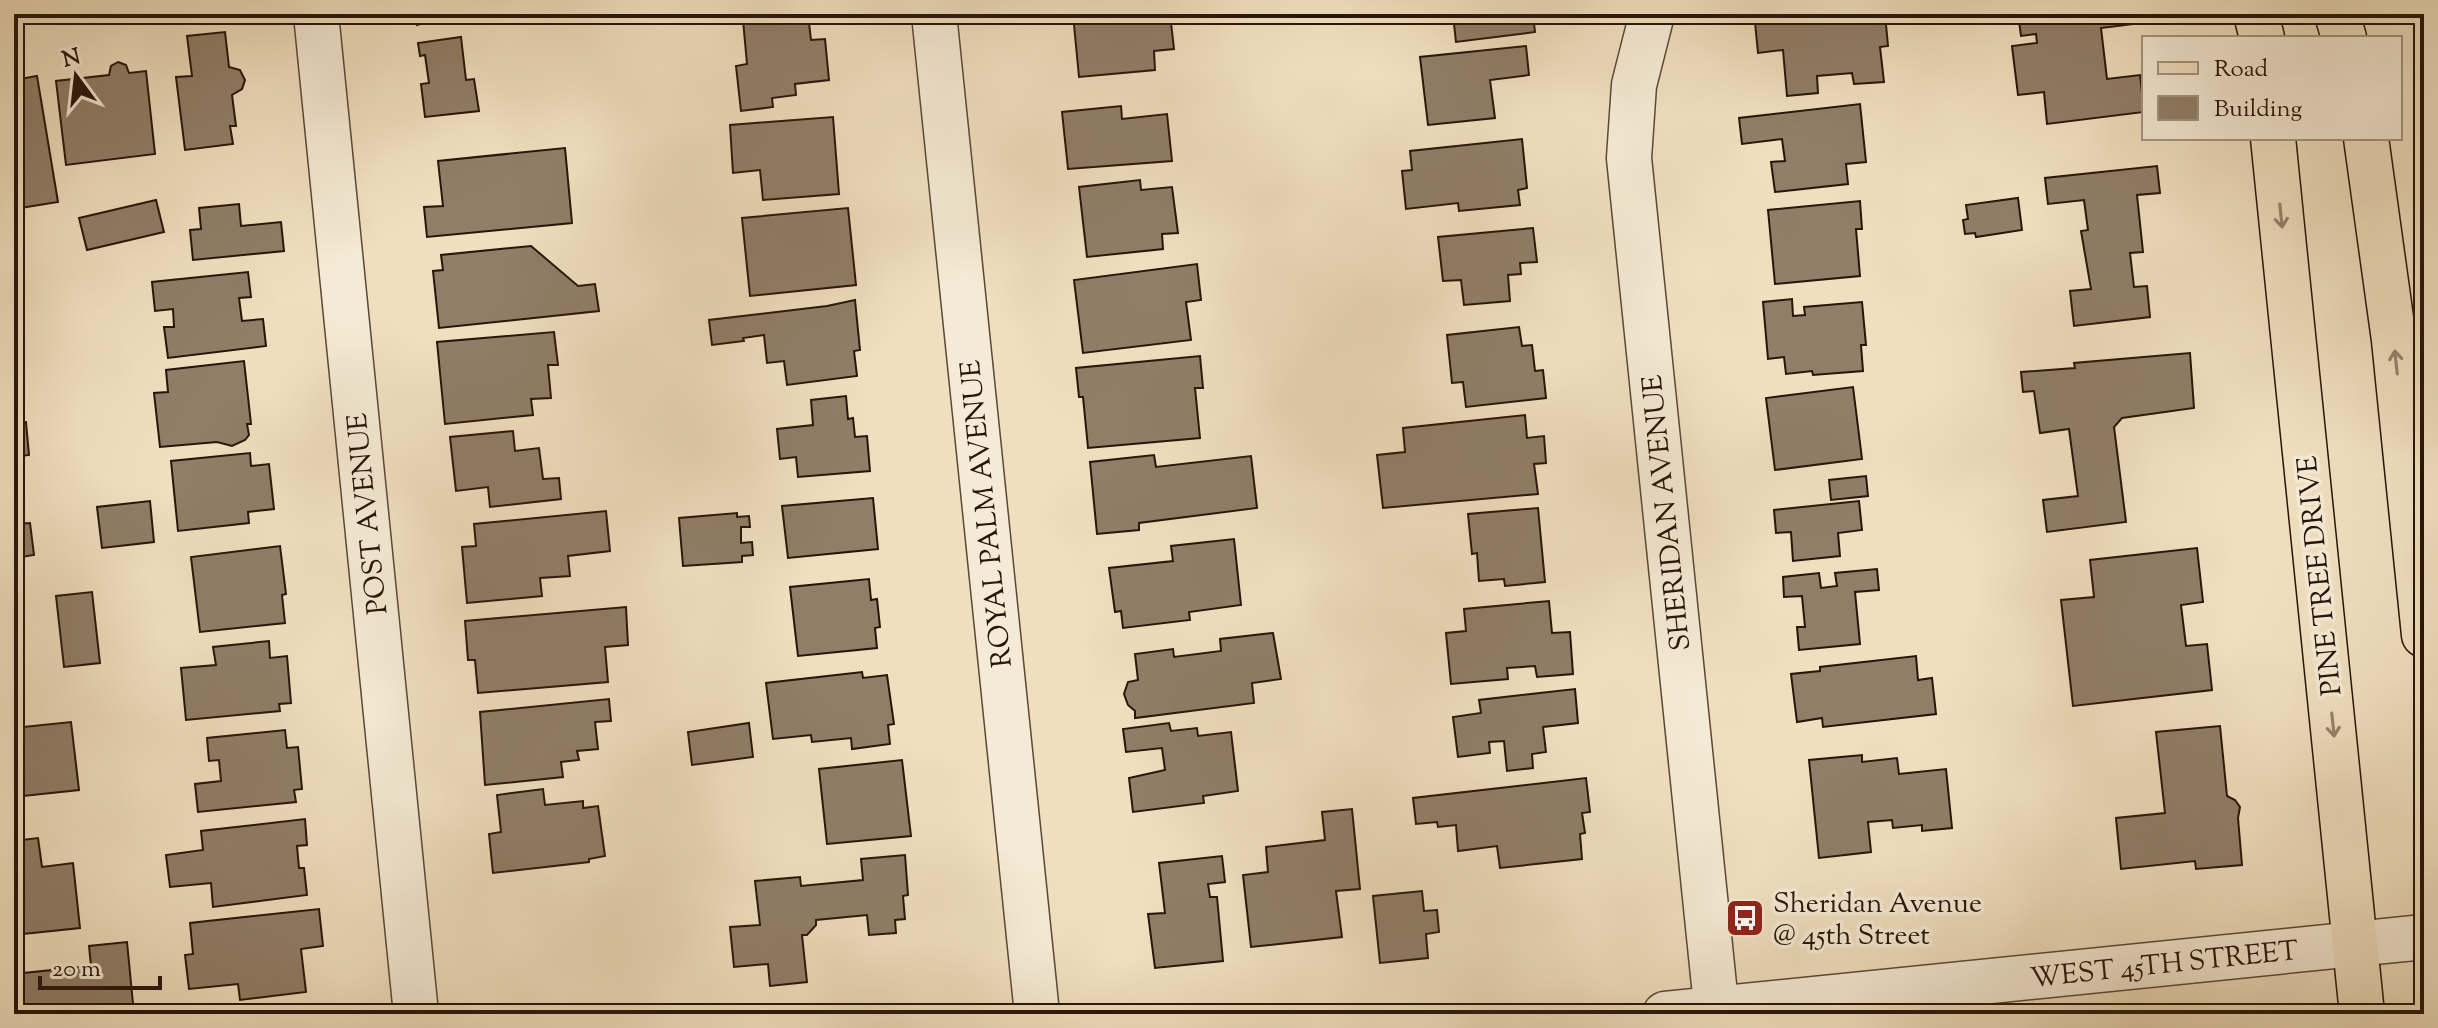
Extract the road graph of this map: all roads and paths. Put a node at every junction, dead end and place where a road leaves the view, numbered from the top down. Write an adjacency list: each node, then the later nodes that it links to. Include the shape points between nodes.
1 (316, 14): 14 (street, POST AVENUE)
2 (934, 14): 15 (street, ROYAL PALM AVENUE)
3 (1652, 14): 13 (street, SHERIDAN AVENUE, via 1634,85 1629,158)
4 (2256, 14): 6 (main road)
5 (2337, 14): 7 (main road)
6 (2262, 36)
7 (2343, 36)
8 (2273, 140): 12 (main road, PINE TREE DRIVE, one-way to 12)
9 (2366, 140): 10 (main road, one-way to 9, via 2394,340)
10 (2424, 635)
11 (2424, 937): 12 (street, WEST 45TH STREET)
12 (2355, 944): 13 (street, WEST 45TH STREET); 17 (main road, PINE TREE DRIVE)
13 (1717, 1011): 16 (street, WEST 45TH STREET)
14 (416, 1014)
15 (1037, 1014)
16 (1665, 1014)
17 (2362, 1014)

